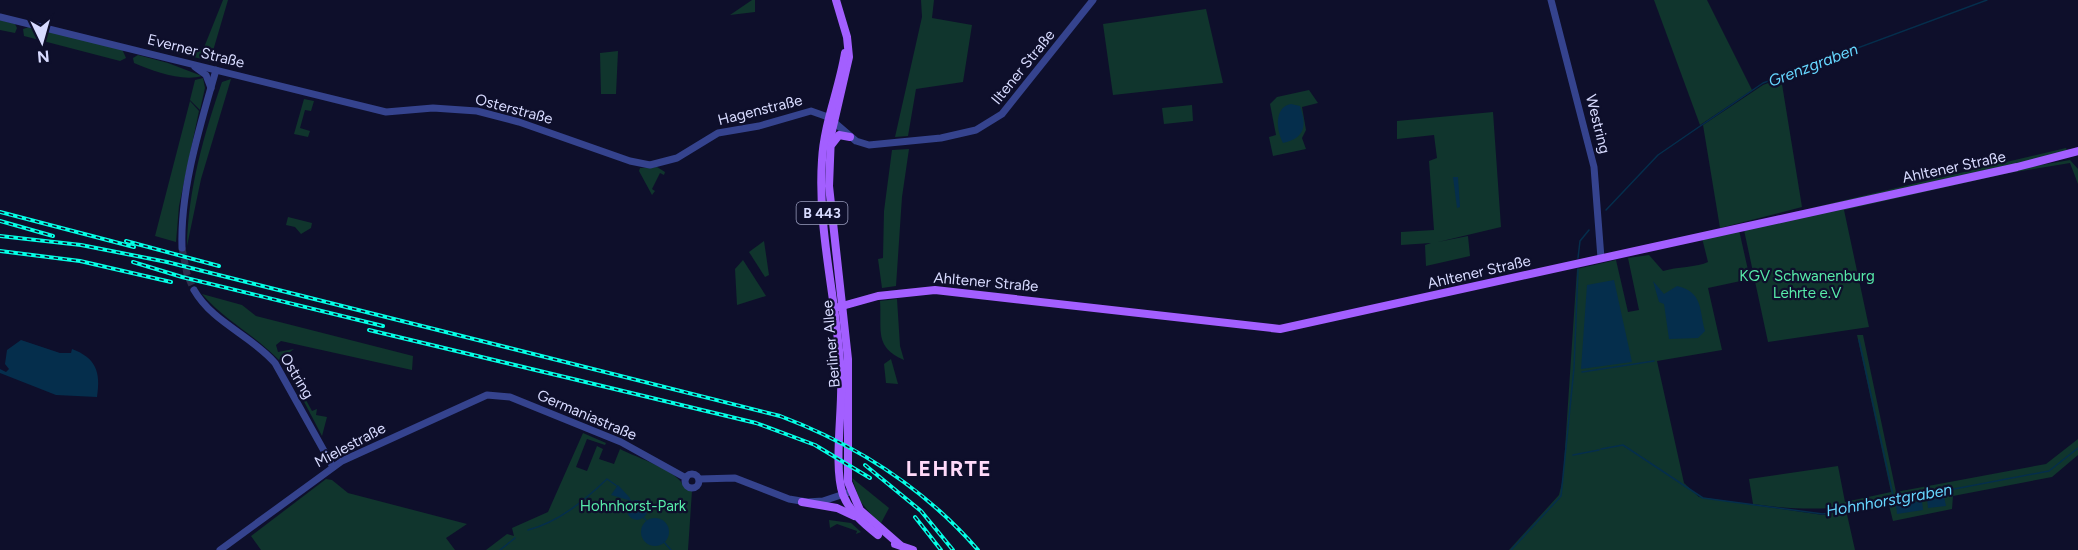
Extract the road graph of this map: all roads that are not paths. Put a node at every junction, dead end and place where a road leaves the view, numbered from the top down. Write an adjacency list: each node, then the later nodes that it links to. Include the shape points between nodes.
1 (836, 0): 9 (main road, B 443, via 844,26 845,56)
2 (1093, 0): 10 (street, Iltener Straße, via 1016,99 985,126 954,136 901,144 869,145)
3 (1551, 0): 15 (street, Westring, via 1594,167)
4 (0, 17): 5 (street, Everner Straße)
5 (189, 63): 6 (street, Everner Straße); 7 (street, via 203,72)
6 (216, 70): 7 (street); 8 (street, Everner Straße)
7 (211, 88): 14 (street, via 192,162)
8 (386, 112): 13 (street, Osterstraße, via 433,108 477,111 630,161 650,165)
9 (831, 119): 10 (street, Iltener Straße); 12 (main road, Berliner Allee / B 443); 13 (street, Hagenstraße, via 815,111 722,132); 17 (main road, Berliner Allee / B 443, via 822,159 821,191)
10 (850, 137): 12 (main road, via 836,137)
11 (2078, 152): 15 (main road, Ahltener Straße)
12 (829, 153): 17 (main road, Berliner Allee / B 443)
13 (669, 161)
14 (182, 248)
15 (1601, 258): 17 (main road, Ahltener Straße, via 1280,329 945,291 878,296)
16 (194, 290): 19 (street, Ostring, via 215,316 275,363)
17 (838, 307): 22 (main road, Berliner Allee / B 443, via 842,380 839,467)
18 (472, 400): 19 (street, Mielestraße); 20 (street, Germaniastraße, via 487,395 510,397 623,443)
19 (333, 467): 26 (street, Mielestraße)
20 (686, 478): 21 (street, via 693,474); 21 (street, via 692,488)
21 (699, 479): 23 (street, via 735,478)
22 (847, 493): 23 (street, via 823,501); 24 (main road, B 443); 25 (main road, Berliner Allee / B 443, via 864,515)
23 (802, 502): 24 (main road, via 837,508)
24 (859, 520): 25 (main road, B 443, via 884,539)
25 (900, 545): 27 (main road, B 443)
26 (220, 550)
27 (913, 550)

